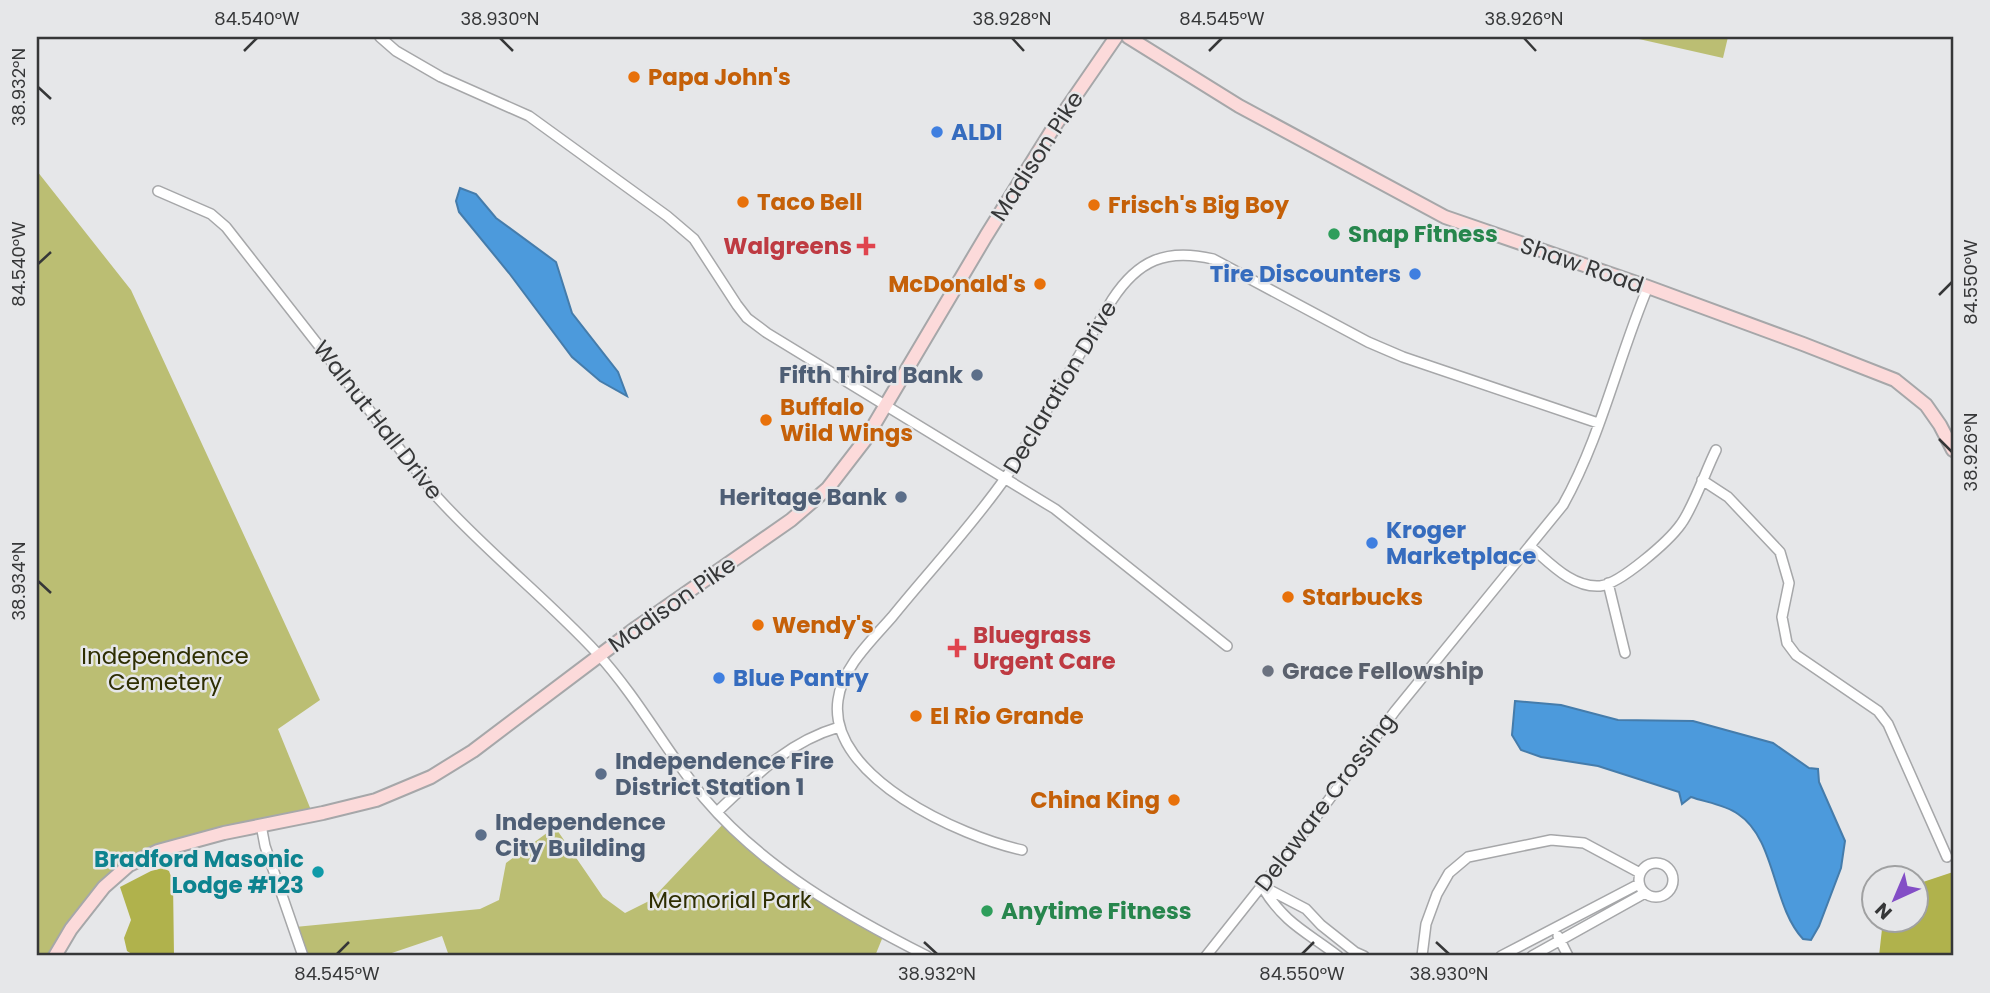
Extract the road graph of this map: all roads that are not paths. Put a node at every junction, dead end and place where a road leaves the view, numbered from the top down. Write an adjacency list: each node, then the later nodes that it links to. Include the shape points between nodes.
1 (380, 37): 6 (street, via 441,77 529,116 649,203 694,239 747,318)
2 (1116, 37): 6 (main road, Madison Pike, via 1054,127)
3 (1128, 37): 5 (main road, Shaw Road, via 1239,106 1445,217)
4 (158, 191): 16 (street, Walnut Hall Drive, via 211,214 226,227 438,498)
5 (1648, 287): 7 (street, Delaware Crossing); 9 (main road, Shaw Road, via 1895,380 1926,405)
6 (885, 406): 10 (street); 16 (main road, Madison Pike, via 849,463 812,503)
7 (1598, 423): 10 (street, Declaration Drive, via 1403,357 1213,259 1173,254 1146,264 1125,280); 12 (street, Delaware Crossing, via 1569,494)
8 (1716, 450): 11 (street)
9 (1953, 450)
10 (1005, 477): 14 (street, via 1084,531); 17 (street, Declaration Drive, via 848,671 838,701)
11 (1702, 480): 13 (street, via 1681,524 1637,566); 21 (street, via 1728,497 1780,552 1789,583 1782,617 1787,643 1796,655 1878,711 1888,724)
12 (1531, 547): 13 (street, via 1569,578 1600,586); 23 (street, Delaware Crossing, via 1395,711)
13 (1608, 583): 15 (street)
14 (1227, 646)
15 (1625, 653)
16 (599, 656): 18 (street); 19 (main road, Madison Pike, via 432,777 376,800)
17 (839, 727): 18 (street, via 785,751); 20 (street, via 862,764 906,801 956,829)
18 (717, 812): 29 (street, via 832,906)
19 (261, 825): 27 (main road, Madison Pike, via 158,850 129,865 92,900); 28 (street)
20 (1022, 850)
21 (1947, 857)
22 (1640, 873): 24 (street); 24 (street, via 1653,863 1665,866 1671,874 1667,893 1656,897); 33 (street, via 1584,843 1551,840 1468,857 1448,873 1437,894 1426,924)
23 (1262, 886): 30 (street, Delaware Crossing); 31 (street, via 1293,925); 32 (street, via 1306,909)
24 (1642, 889): 25 (street); 26 (street)
25 (1555, 930): 26 (street); 34 (street)
26 (1560, 940): 35 (street); 36 (street)
27 (55, 956)
28 (303, 956)
29 (927, 956)
30 (1206, 956)
31 (1338, 956)
32 (1364, 956)
33 (1422, 956)
34 (1501, 956)
35 (1532, 956)
36 (1568, 956)

